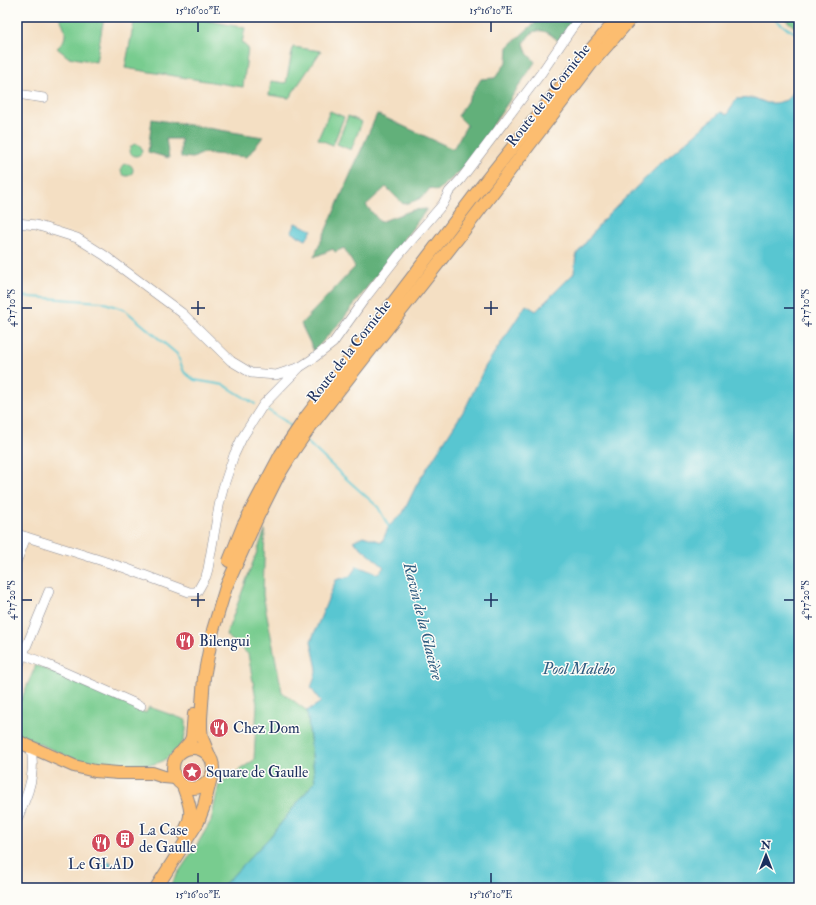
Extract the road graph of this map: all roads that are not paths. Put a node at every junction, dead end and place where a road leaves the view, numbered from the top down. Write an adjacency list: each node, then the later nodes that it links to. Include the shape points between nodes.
1 (580, 17): 7 (street, via 542,72 449,192 443,204 398,256 333,342)
2 (619, 17): 10 (main road, Route de la Corniche, via 481,187 306,417 281,454 243,526)
3 (632, 17): 10 (main road, Route de la Corniche, via 591,64 310,427 278,476)
4 (17, 94): 5 (street)
5 (44, 98)
6 (17, 223): 7 (street, via 36,225 77,238 104,255 182,313 231,361 251,374 276,375)
7 (300, 367): 8 (street, via 260,409 239,444 219,506 206,576 197,592 189,592 97,558)
8 (21, 536): 9 (street)
9 (17, 560)
10 (223, 585): 17 (main road, Route de la Corniche, via 203,636 192,737); 18 (main road, Route de la Corniche, via 204,677 201,729)
11 (49, 591): 12 (street)
12 (20, 653): 13 (street); 14 (street)
13 (17, 669)
14 (141, 706)
15 (17, 741): 16 (main road)
16 (31, 747): 19 (main road, via 74,766 95,771); 22 (street, via 31,781)
17 (180, 752): 18 (main road, via 190,747 204,750); 19 (main road, via 165,768); 21 (main road, Route de la Corniche, via 173,762 172,770)
18 (209, 755): 20 (main road, Route de la Corniche, via 214,769)
19 (152, 773): 21 (main road)
20 (211, 777): 21 (main road, via 201,786 194,788); 24 (main road, Route de la Corniche, via 198,822)
21 (179, 782): 23 (main road, Route de la Corniche, via 189,802 189,823)
22 (17, 820)
23 (147, 888)
24 (156, 888)

